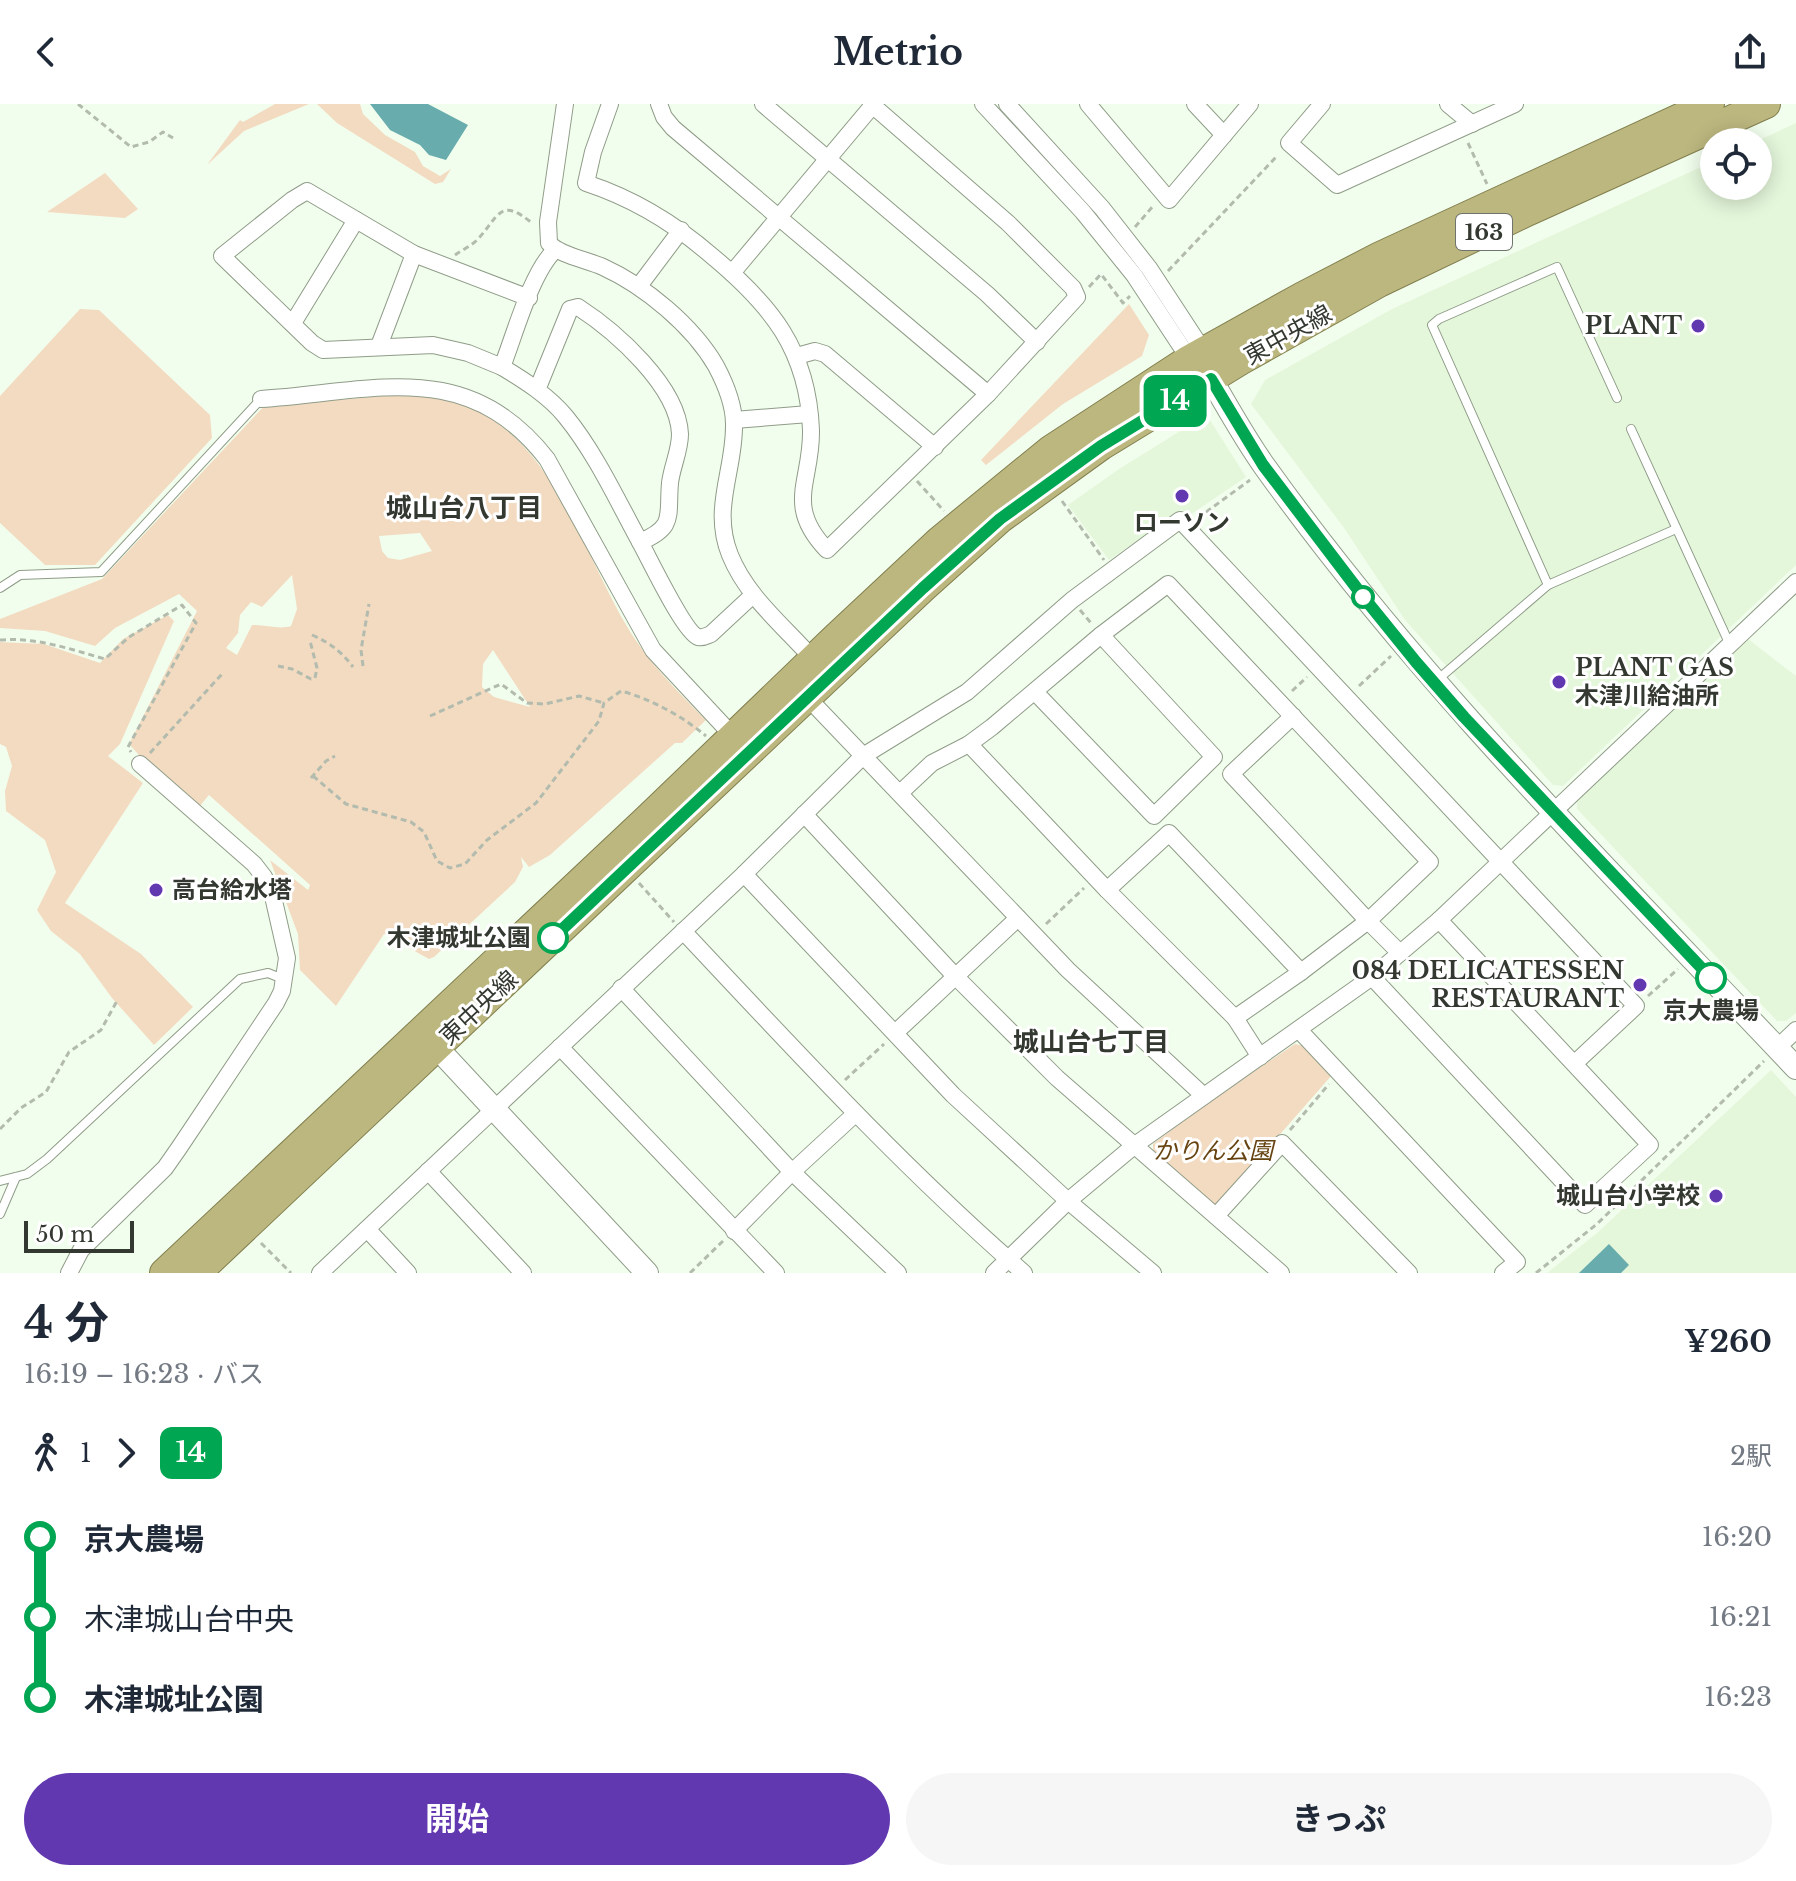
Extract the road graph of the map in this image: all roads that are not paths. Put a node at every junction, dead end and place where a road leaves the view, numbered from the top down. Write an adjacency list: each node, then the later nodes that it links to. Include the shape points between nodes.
1 (565, 104): 22 (street, via 547,239)
2 (610, 104): 21 (street, via 586,183 637,202)
3 (659, 104): 19 (street, via 673,128)
4 (763, 104): 18 (street)
5 (983, 104): 31 (street, via 1092,222)
6 (1007, 104): 31 (street, via 1149,268)
7 (1088, 104): 17 (street, via 1169,200)
8 (1195, 104): 17 (street)
9 (1250, 104): 17 (street)
10 (1322, 104): 16 (street, via 1289,143 1337,185)
11 (1448, 104): 16 (street)
12 (1515, 104): 16 (street)
13 (1710, 104): 31 (highway, 東中央線 / 163, via 1380,256)
14 (1766, 104): 33 (highway, 東中央線 / 163, via 1379,283)
15 (872, 105): 18 (street); 28 (street, via 1008,223 1073,288 1076,302)
16 (1467, 127)
17 (1224, 135)
18 (828, 159): 19 (street); 28 (street)
19 (779, 218): 24 (street); 35 (street)
20 (356, 220): 23 (street); 27 (street); 27 (street, via 303,192 222,256)
21 (681, 230): 24 (street); 25 (street)
22 (555, 250): 25 (street, via 605,267); 26 (street, via 543,262)
23 (414, 254): 26 (street); 29 (street)
24 (732, 273): 30 (street, via 773,314)
25 (639, 286): 39 (street, via 708,354)
26 (529, 298): 32 (street)
27 (293, 323): 29 (street, via 323,350)
28 (1037, 342): 35 (street)
29 (379, 346): 32 (street, via 433,345)
30 (797, 356): 38 (street); 41 (street, via 825,354)
31 (1196, 356): 33 (street); 50 (highway, 東中央線 / 163, via 1050,450 940,540)
32 (502, 367): 34 (street)
33 (1211, 379): 51 (street, via 1263,465); 53 (highway, 東中央線 / 163, via 1101,446 1000,519)
34 (537, 390): 43 (street, via 584,443); 43 (street, via 570,309 578,307 658,380 674,408 680,437 669,518 662,531)
35 (988, 394): 41 (street)
36 (1617, 398): 45 (lane, via 1557,267 1432,325)
37 (261, 399): 46 (lane, via 101,572 20,575); 55 (street, via 405,386 457,393 504,417 547,459 653,650)
38 (809, 414): 39 (street); 41 (street, via 802,506 813,536 827,550)
39 (734, 420): 47 (street, via 723,530 730,555)
40 (1631, 429): 42 (lane)
41 (935, 447)
42 (1676, 529): 45 (lane); 49 (lane)
43 (640, 542): 47 (street, via 695,635 711,634)
44 (1796, 582): 49 (street)
45 (1548, 585): 51 (lane)
46 (0, 588)
47 (753, 595): 50 (street)
48 (1101, 635): 52 (street); 52 (street, via 1214,757 1154,816); 54 (street, via 1168,584)
49 (1730, 645): 60 (street)
50 (813, 659): 55 (highway, 東中央線 / 163)
51 (1434, 683): 60 (street)
52 (1035, 692): 56 (street)
53 (807, 697): 57 (street); 79 (highway, 東中央線 / 163)
54 (1293, 716): 67 (street, via 1430,862); 67 (street, via 1231,774)
55 (720, 736): 79 (highway, 東中央線 / 163)
56 (969, 744): 59 (street, via 932,763); 64 (street)
57 (863, 756): 59 (street); 61 (street); 62 (street, via 967,692 1072,600 1180,520)
58 (140, 764): 73 (street, via 264,877 285,938)
59 (900, 793): 65 (street)
60 (1554, 812): 62 (street); 81 (street)
61 (804, 814): 63 (street); 71 (street)
62 (1501, 862): 66 (street); 83 (street, via 1636,1006)
63 (744, 874): 68 (street); 78 (street)
64 (1107, 890): 70 (street, via 1169,833); 75 (street)
65 (1018, 918): 71 (street); 85 (street)
66 (1439, 920): 69 (street); 83 (street)
67 (1368, 921): 69 (street); 70 (street)
68 (683, 931): 74 (street); 87 (street)
69 (1400, 953): 72 (street)
70 (1301, 972): 75 (street)
71 (954, 975): 78 (street); 88 (street, via 1057,1078)
72 (1372, 977): 76 (street); 83 (street, via 1585,1205 1650,1145)
73 (284, 980): 91 (lane, via 255,974 227,988 47,1159); 99 (street, via 276,1003 165,1168 81,1250)
74 (621, 988): 80 (street); 90 (street)
75 (1235, 1018): 82 (street)
76 (1299, 1030): 82 (street); 113 (street, via 1517,1262)
77 (1796, 1030): 81 (street)
78 (895, 1033): 93 (street, via 953,1095)
79 (429, 1040): 86 (street); 100 (highway, 東中央線 / 163); 101 (highway, 東中央線 / 163)
80 (560, 1047): 86 (street); 97 (street)
81 (1777, 1048): 84 (street)
82 (1260, 1057): 85 (street)
83 (1575, 1063)
84 (1796, 1068)
85 (1204, 1096): 88 (street)
86 (494, 1109): 89 (street); 105 (street)
87 (855, 1114): 90 (street); 98 (street)
88 (1135, 1145): 93 (street); 95 (street)
89 (428, 1171): 96 (street); 104 (street)
90 (792, 1172): 97 (street); 107 (street)
91 (16, 1177): 92 (lane); 94 (lane)
92 (0, 1181)
93 (1068, 1201): 98 (street); 110 (street)
94 (0, 1214)
95 (1216, 1216): 111 (street); 112 (street, via 1282,1143)
96 (367, 1229): 102 (street); 103 (street)
97 (734, 1231): 106 (street)
98 (1008, 1259): 108 (street); 109 (street)
99 (69, 1273)
100 (164, 1273)
101 (197, 1273)
102 (320, 1273)
103 (408, 1273)
104 (523, 1273)
105 (647, 1273)
106 (776, 1273)
107 (898, 1273)
108 (994, 1273)
109 (1024, 1273)
110 (1153, 1273)
111 (1281, 1273)
112 (1409, 1273)
113 (1503, 1273)

